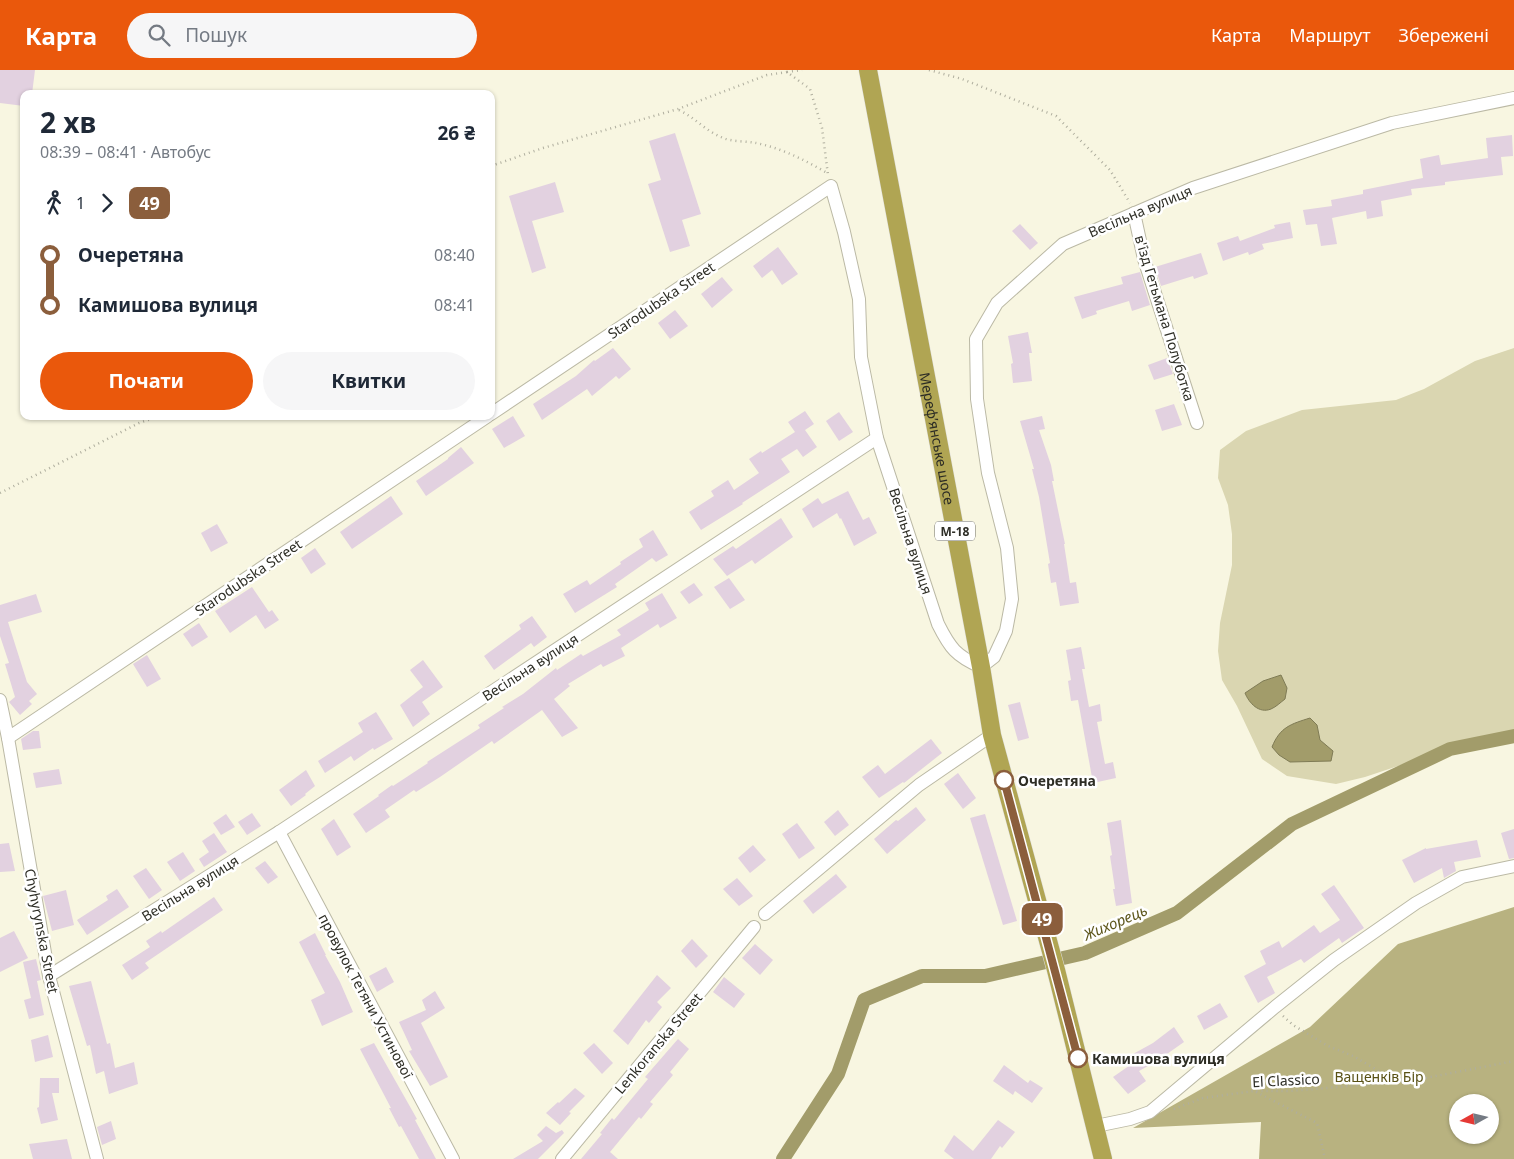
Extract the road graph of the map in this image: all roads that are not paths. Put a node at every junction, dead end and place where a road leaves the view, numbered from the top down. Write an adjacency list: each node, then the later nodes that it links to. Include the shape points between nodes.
1 (868, 70): 8 (highway, Мереф’янське шосе / М-18)
2 (1514, 98): 3 (street, Весільна вулиця, via 1392,124 1193,188)
3 (1134, 213): 6 (street, в'їзд Гетьмана Полуботка, via 1144,259); 8 (street, Весільна вулиця, via 1063,244 997,303 976,339 979,409 988,474 1007,548 1012,599 1006,631 994,657)
4 (495, 411): 7 (street, Starodubska Street, via 831,186 859,299 861,357)
5 (482, 420): 11 (street, Starodubska Street)
6 (1197, 423)
7 (877, 438): 8 (street, Весільна вулиця, via 938,624 948,643 964,660); 12 (street, Весільна вулиця)
8 (981, 667): 10 (highway, Мереф’янське шосе / М-18)
9 (0, 700): 11 (street, Chyhyrynska Street)
10 (992, 736): 14 (street, via 918,786); 17 (highway, Мереф’янське шосе / М-18)
11 (8, 738): 16 (street, Chyhyrynska Street)
12 (279, 832): 16 (street, Весільна вулиця); 19 (street, провулок Тетяни Устинової)
13 (1514, 866): 17 (street, via 1462,877 1416,903 1334,960 1150,1112)
14 (765, 914)
15 (754, 927): 20 (street, Lenkoranska Street)
16 (49, 976): 18 (street, Chyhyrynska Street)
17 (1096, 1126): 21 (highway, М-18)
18 (98, 1159)
19 (453, 1159)
20 (562, 1159)
21 (1103, 1159)

